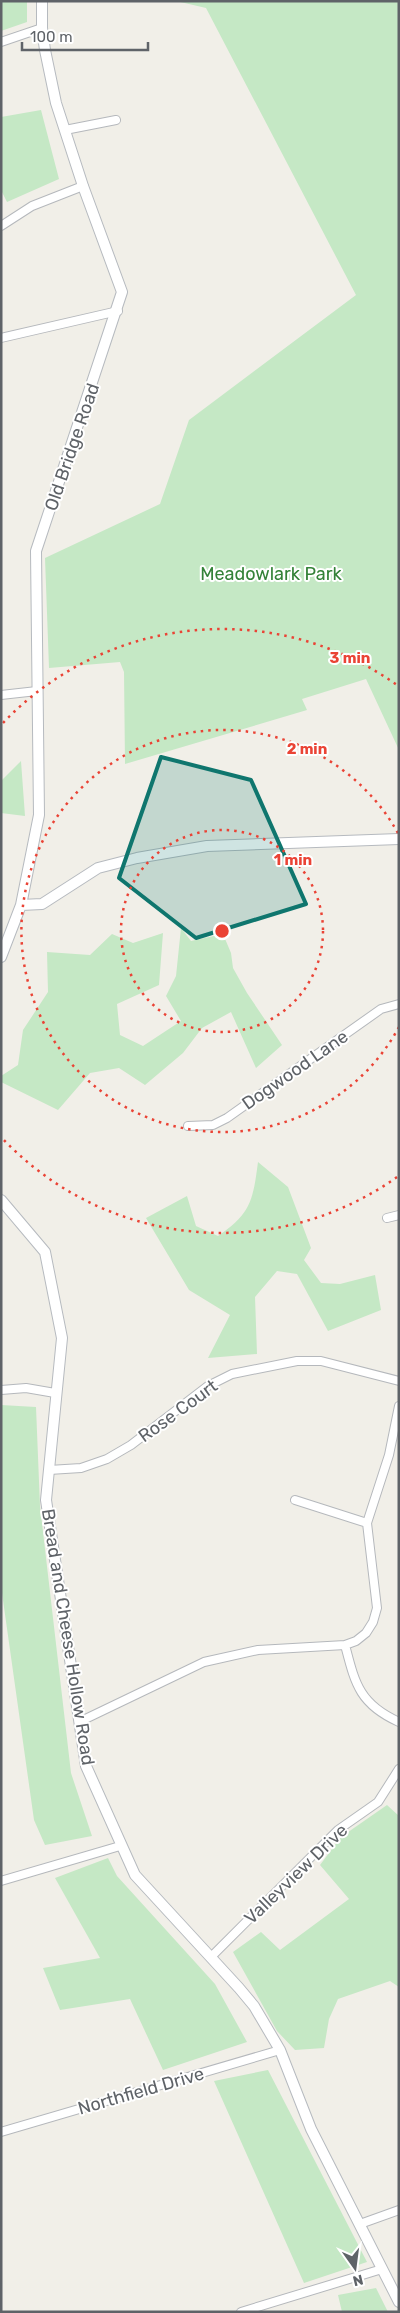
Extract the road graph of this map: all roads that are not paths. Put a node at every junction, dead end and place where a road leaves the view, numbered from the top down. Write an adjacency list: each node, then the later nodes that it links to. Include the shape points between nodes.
1 (42, 1): 2 (street, Old Bridge Road)
2 (42, 28): 3 (street); 5 (street, Old Bridge Road)
3 (1, 42)
4 (116, 120): 5 (street)
5 (64, 130): 6 (street, Old Bridge Road)
6 (83, 186): 7 (street, via 32,206); 8 (street, Old Bridge Road, via 122,292)
7 (1, 226)
8 (118, 311): 9 (street); 10 (street, Old Bridge Road, via 36,551)
9 (1, 338)
10 (37, 691): 11 (street); 13 (street, Old Bridge Road, via 39,814)
11 (1, 695)
12 (399, 839): 13 (street, via 207,846 137,858 98,868 42,904)
13 (21, 905): 14 (street, Old Bridge Road)
14 (1, 956)
15 (399, 1004): 16 (street, Dogwood Lane, via 381,1009 227,1118 213,1124)
16 (188, 1126)
17 (2, 1204): 22 (street, Bread and Cheese Hollow Road, via 45,1252 62,1338)
18 (399, 1215): 19 (street)
19 (387, 1218)
20 (399, 1381): 24 (street, Rose Court, via 321,1361 297,1361 232,1374 208,1386 131,1445 107,1459 81,1468)
21 (1, 1390): 22 (street, via 26,1388)
22 (55, 1393): 24 (street, Bread and Cheese Hollow Road)
23 (399, 1406): 26 (street, via 389,1455)
24 (49, 1470): 28 (street, Bread and Cheese Hollow Road, via 46,1500)
25 (295, 1500): 26 (street)
26 (367, 1523): 27 (street, via 376,1608 366,1633)
27 (345, 1645): 28 (street, via 258,1650 204,1662); 29 (street, via 361,1694 384,1715)
28 (79, 1722): 31 (street, Bread and Cheese Hollow Road, via 86,1766)
29 (399, 1722)
30 (399, 1769): 33 (street, Valleyview Drive, via 378,1802 338,1830)
31 (120, 1846): 32 (street); 33 (street, Bread and Cheese Hollow Road, via 134,1875)
32 (1, 1881)
33 (212, 1957): 34 (street, Bread and Cheese Hollow Road, via 254,2006)
34 (280, 2050): 35 (street, Northfield Drive); 37 (street, Bread and Cheese Hollow Road, via 311,2129)
35 (1, 2132)
36 (399, 2210): 37 (street)
37 (360, 2224): 38 (street, Bread and Cheese Hollow Road)
38 (382, 2270): 39 (street, Bread and Cheese Hollow Road); 40 (street)
39 (399, 2302)
40 (242, 2312)

